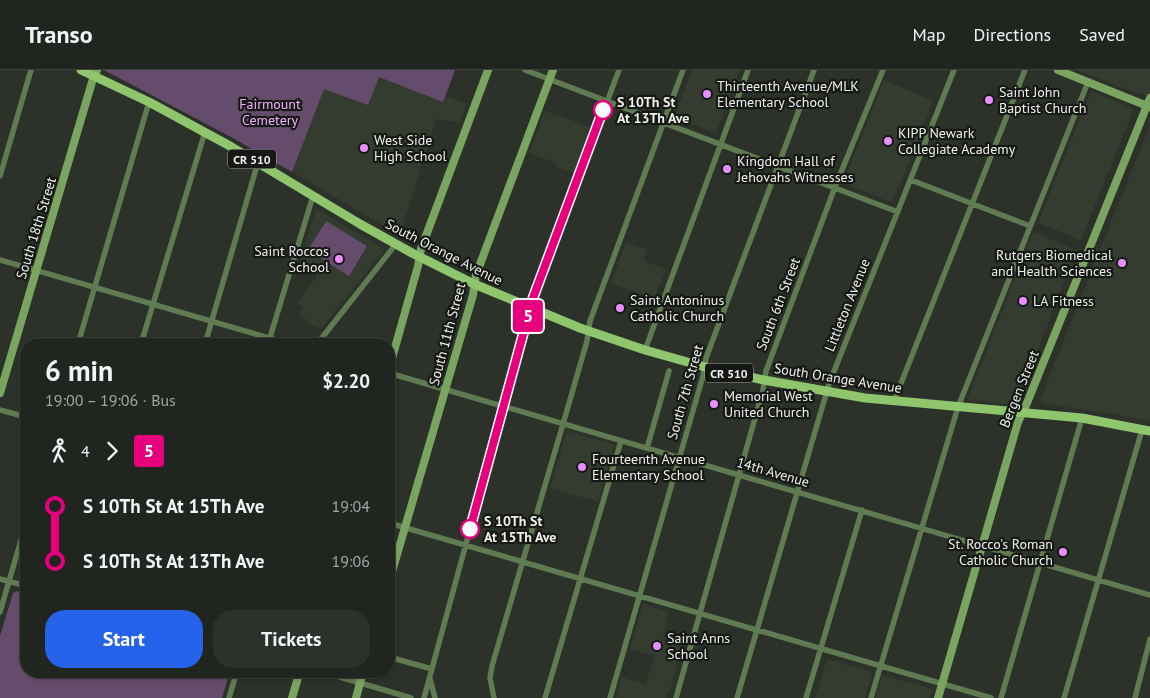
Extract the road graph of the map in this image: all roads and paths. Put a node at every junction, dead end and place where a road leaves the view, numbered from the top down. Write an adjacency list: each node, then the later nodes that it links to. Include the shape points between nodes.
1 (31, 70): 25 (street)
2 (80, 70): 14 (main road, South Orange Avenue / CR 510)
3 (488, 70): 33 (street)
4 (525, 70): 15 (street)
5 (553, 70): 15 (street, South 11th Street)
6 (618, 70): 17 (street)
7 (683, 70): 20 (street)
8 (748, 70): 22 (street)
9 (814, 70): 24 (street, South 7th Street)
10 (883, 70): 27 (street, South 6th Street)
11 (954, 70): 26 (street, Littleton Avenue)
12 (1025, 70): 29 (street)
13 (1058, 70): 16 (street)
14 (96, 73): 18 (main road, South Orange Avenue / CR 510); 35 (street, South 18th Street)
15 (550, 79): 17 (street); 36 (street, South 11th Street)
16 (1088, 82): 19 (street); 31 (street)
17 (607, 101): 20 (street); 39 (street)
18 (149, 102): 21 (main road, South Orange Avenue / CR 510); 37 (street)
19 (1149, 103): 61 (street, Bergen Street)
20 (663, 123): 22 (street); 41 (street)
21 (204, 132): 23 (main road, South Orange Avenue / CR 510); 38 (street)
22 (721, 144): 24 (street); 49 (street)
23 (260, 163): 28 (main road, South Orange Avenue / CR 510); 40 (street)
24 (778, 165): 27 (street); 50 (street, South 7th Street)
25 (0, 176)
26 (911, 180): 29 (street); 30 (street, Littleton Avenue)
27 (835, 187): 30 (street); 53 (street, South 6th Street)
28 (312, 196): 32 (main road, South Orange Avenue / CR 510); 46 (street)
29 (972, 204): 31 (street); 57 (street)
30 (898, 212): 55 (street, Littleton Avenue)
31 (1030, 226): 59 (street)
32 (396, 244): 33 (main road, South Orange Avenue / CR 510); 47 (street)
33 (419, 256): 36 (main road, South Orange Avenue / CR 510); 48 (street)
34 (0, 260): 35 (street)
35 (36, 270): 37 (street); 56 (street, South 18th Street)
36 (474, 284): 39 (main road, South Orange Avenue / CR 510); 54 (street, South 11th Street)
37 (95, 287): 38 (street); 42 (street)
38 (153, 304): 40 (street); 43 (street)
39 (530, 308): 41 (main road, South Orange Avenue / CR 510); 58 (street)
40 (212, 321): 44 (street); 45 (street)
41 (588, 331): 49 (main road, South Orange Avenue / CR 510); 64 (street)
42 (80, 338)
43 (144, 338)
44 (207, 338)
45 (260, 338)
46 (270, 338)
47 (322, 338)
48 (395, 349)
49 (645, 350): 50 (main road, South Orange Avenue / CR 510)
50 (705, 367): 53 (main road, South Orange Avenue / CR 510); 68 (street, South 7th Street)
51 (669, 371): 67 (street)
52 (395, 373): 54 (street, 14th Avenue)
53 (764, 380): 55 (main road, South Orange Avenue / CR 510); 69 (street, South 6th Street)
54 (446, 389): 58 (street, 14th Avenue); 73 (street, South 11th Street)
55 (827, 392): 57 (main road, South Orange Avenue / CR 510); 70 (street, Littleton Avenue)
56 (0, 393)
57 (894, 401): 59 (main road, South Orange Avenue / CR 510)
58 (504, 406): 64 (street, 14th Avenue); 76 (street)
59 (958, 407): 61 (main road, South Orange Avenue / CR 510); 74 (street)
60 (0, 410): 62 (street)
61 (1022, 412): 63 (main road, South Orange Avenue / CR 510); 77 (street, Bergen Street)
62 (20, 415)
63 (1082, 418): 65 (main road, South Orange Avenue / CR 510); 80 (street)
64 (563, 424): 66 (street, 14th Avenue); 79 (street)
65 (1146, 431): 83 (street)
66 (621, 441): 67 (street, 14th Avenue); 81 (street)
67 (647, 448): 68 (street, 14th Avenue)
68 (680, 458): 69 (street, 14th Avenue); 87 (street, South 7th Street)
69 (740, 475): 70 (street, 14th Avenue); 89 (street, South 6th Street)
70 (798, 492): 71 (street, 14th Avenue); 90 (street, Littleton Avenue)
71 (862, 510): 74 (street, 14th Avenue); 92 (street)
72 (395, 525): 73 (street)
73 (404, 527): 76 (street); 78 (street, South 11th Street)
74 (922, 528): 77 (street, 14th Avenue); 94 (street)
75 (20, 543): 84 (street)
76 (466, 545): 79 (street); 95 (street)
77 (981, 545): 80 (street, 14th Avenue); 102 (street, Bergen Street)
78 (395, 560)
79 (522, 562): 81 (street); 109 (street, via 492,666 490,678)
80 (1040, 563): 83 (street, 14th Avenue); 118 (street)
81 (580, 578): 87 (street); 110 (street)
82 (0, 579): 84 (street)
83 (1099, 579): 86 (street, 14th Avenue); 119 (street)
84 (9, 581): 85 (street); 88 (street)
85 (20, 584)
86 (1150, 595)
87 (640, 596): 89 (street); 111 (street, South 7th Street)
88 (0, 612)
89 (700, 613): 90 (street); 112 (street, South 6th Street)
90 (757, 630): 92 (street); 113 (street, Littleton Avenue)
91 (1150, 639): 120 (street)
92 (820, 648): 94 (street); 114 (street)
93 (395, 659): 95 (street)
94 (880, 666): 102 (street); 115 (street)
95 (432, 669): 96 (street)
96 (430, 676): 107 (street); 108 (street)
97 (235, 678): 103 (street)
98 (298, 678): 104 (street)
99 (343, 678): 101 (street)
100 (361, 678): 101 (street)
101 (360, 683): 105 (street); 106 (street)
102 (942, 684): 116 (street, Bergen Street); 117 (street)
103 (229, 698)
104 (292, 698)
105 (356, 698)
106 (410, 698)
107 (424, 698)
108 (435, 698)
109 (494, 698)
110 (545, 698)
111 (610, 698)
112 (676, 698)
113 (737, 698)
114 (806, 698)
115 (871, 698)
116 (938, 698)
117 (991, 698)
118 (1000, 698)
119 (1064, 698)
120 (1135, 698)

